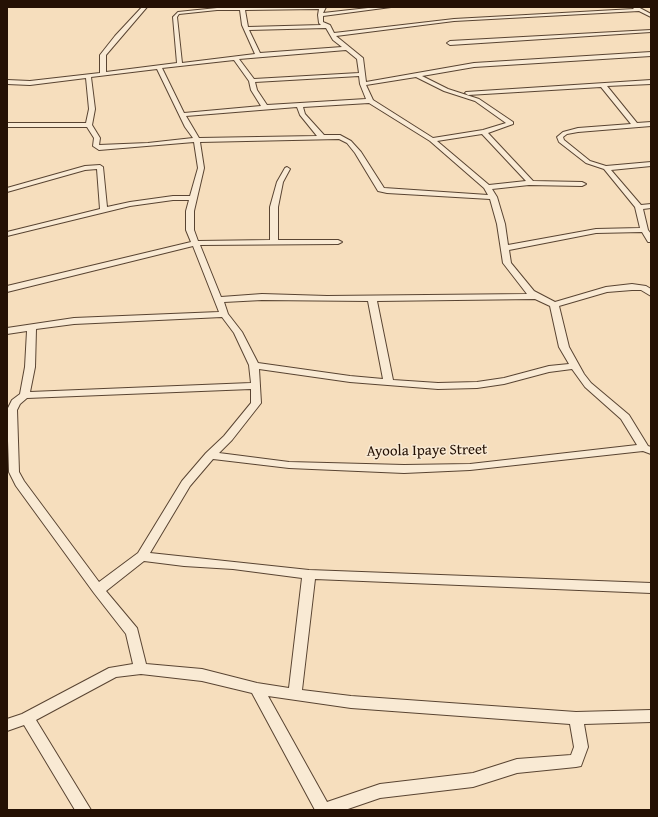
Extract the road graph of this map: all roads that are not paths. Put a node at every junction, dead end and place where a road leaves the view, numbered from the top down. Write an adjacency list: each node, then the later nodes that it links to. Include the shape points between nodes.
1 (145, 7): 25 (street, via 116,37 103,55)
2 (388, 7): 7 (street)
3 (578, 7): 9 (street)
4 (636, 8): 9 (street); 11 (street)
5 (197, 9): 6 (street); 23 (street, via 178,13 175,17)
6 (242, 9): 7 (street); 13 (street)
7 (322, 10): 12 (street, via 321,23)
8 (514, 10): 10 (street)
9 (585, 12): 10 (street)
10 (519, 15): 15 (street, via 438,21)
11 (651, 16)
12 (328, 26): 13 (street); 15 (street)
13 (247, 29): 19 (street)
14 (651, 31): 16 (street)
15 (333, 35): 17 (street)
16 (450, 42)
17 (346, 48): 19 (street); 26 (street, via 360,58)
18 (651, 54): 20 (street)
19 (258, 55): 21 (street)
20 (642, 55): 22 (street); 28 (street, via 474,65)
21 (236, 59): 23 (street); 29 (street)
22 (649, 61)
23 (180, 65): 24 (street)
24 (159, 68): 25 (street); 38 (street)
25 (103, 73): 27 (street)
26 (362, 74): 29 (street); 32 (street)
27 (88, 75): 30 (street, via 30,83); 41 (street, via 92,109)
28 (415, 76): 32 (street); 43 (street, via 477,100 511,124)
29 (252, 81): 37 (street, via 254,90)
30 (7, 82)
31 (651, 82): 33 (street)
32 (363, 84): 35 (street)
33 (603, 85): 34 (street); 42 (street)
34 (468, 93)
35 (370, 101): 36 (street); 46 (street)
36 (299, 105): 37 (street); 44 (street, via 302,114)
37 (265, 107): 38 (street)
38 (182, 115): 45 (street)
39 (651, 124): 42 (street)
40 (7, 125): 41 (street)
41 (89, 125): 45 (street, via 97,138 96,146 99,148)
42 (635, 125): 48 (street, via 578,130 560,137 561,141 588,162)
43 (484, 132): 46 (street); 50 (street, via 530,181)
44 (321, 136): 45 (street, via 305,139); 54 (street, via 340,137 349,142 381,189)
45 (197, 140): 55 (street, via 201,168)
46 (432, 140): 52 (street)
47 (651, 164): 48 (street)
48 (606, 168): 57 (street)
49 (287, 169): 62 (street, via 280,182 274,207)
50 (529, 183): 51 (street); 52 (street)
51 (582, 184)
52 (487, 187): 54 (street)
53 (7, 190): 58 (street, via 85,168 100,167)
54 (493, 197): 65 (street)
55 (193, 198): 58 (street, via 137,203); 64 (street, via 190,230)
56 (651, 206): 57 (street)
57 (639, 207): 59 (street)
58 (104, 211): 60 (street)
59 (644, 230): 61 (street); 65 (street, via 596,230)
60 (7, 234)
61 (651, 240)
62 (274, 242): 63 (street); 64 (street)
63 (338, 242)
64 (194, 243): 66 (street); 70 (street)
65 (505, 248): 68 (street, via 507,263)
66 (7, 290)
67 (651, 293): 71 (street, via 642,288 632,287 606,290)
68 (536, 296): 69 (street); 71 (street)
69 (372, 298): 70 (street, via 262,297); 77 (street)
70 (218, 300): 72 (street)
71 (554, 305): 76 (street, via 564,347)
72 (224, 314): 73 (street, via 74,321); 75 (street, via 238,332)
73 (32, 326): 74 (street); 79 (street, via 30,367)
74 (7, 331)
75 (254, 365): 77 (street); 78 (street)
76 (575, 366): 77 (street, via 549,369 477,385); 80 (street, via 588,385 624,417)
77 (389, 383)
78 (256, 386): 79 (street); 81 (street, via 256,403 228,438)
79 (25, 394): 85 (street, via 12,410 14,472)
80 (648, 449): 81 (street, Ayoola Ipaye Street, via 470,467 411,469 289,465)
81 (210, 455): 82 (street, via 186,484)
82 (142, 556): 83 (street); 85 (street)
83 (309, 574): 84 (street); 88 (street)
84 (651, 588)
85 (98, 590): 86 (street, via 132,632)
86 (141, 669): 87 (street, via 202,676); 90 (street, via 114,672)
87 (257, 689): 88 (street); 94 (street)
88 (295, 694): 91 (street, via 352,702)
89 (651, 716): 91 (street)
90 (27, 718): 92 (street); 93 (street)
91 (576, 718): 94 (street, via 581,747 576,761 517,766 473,780 380,791)
92 (7, 725)
93 (83, 810)
94 (323, 810)

